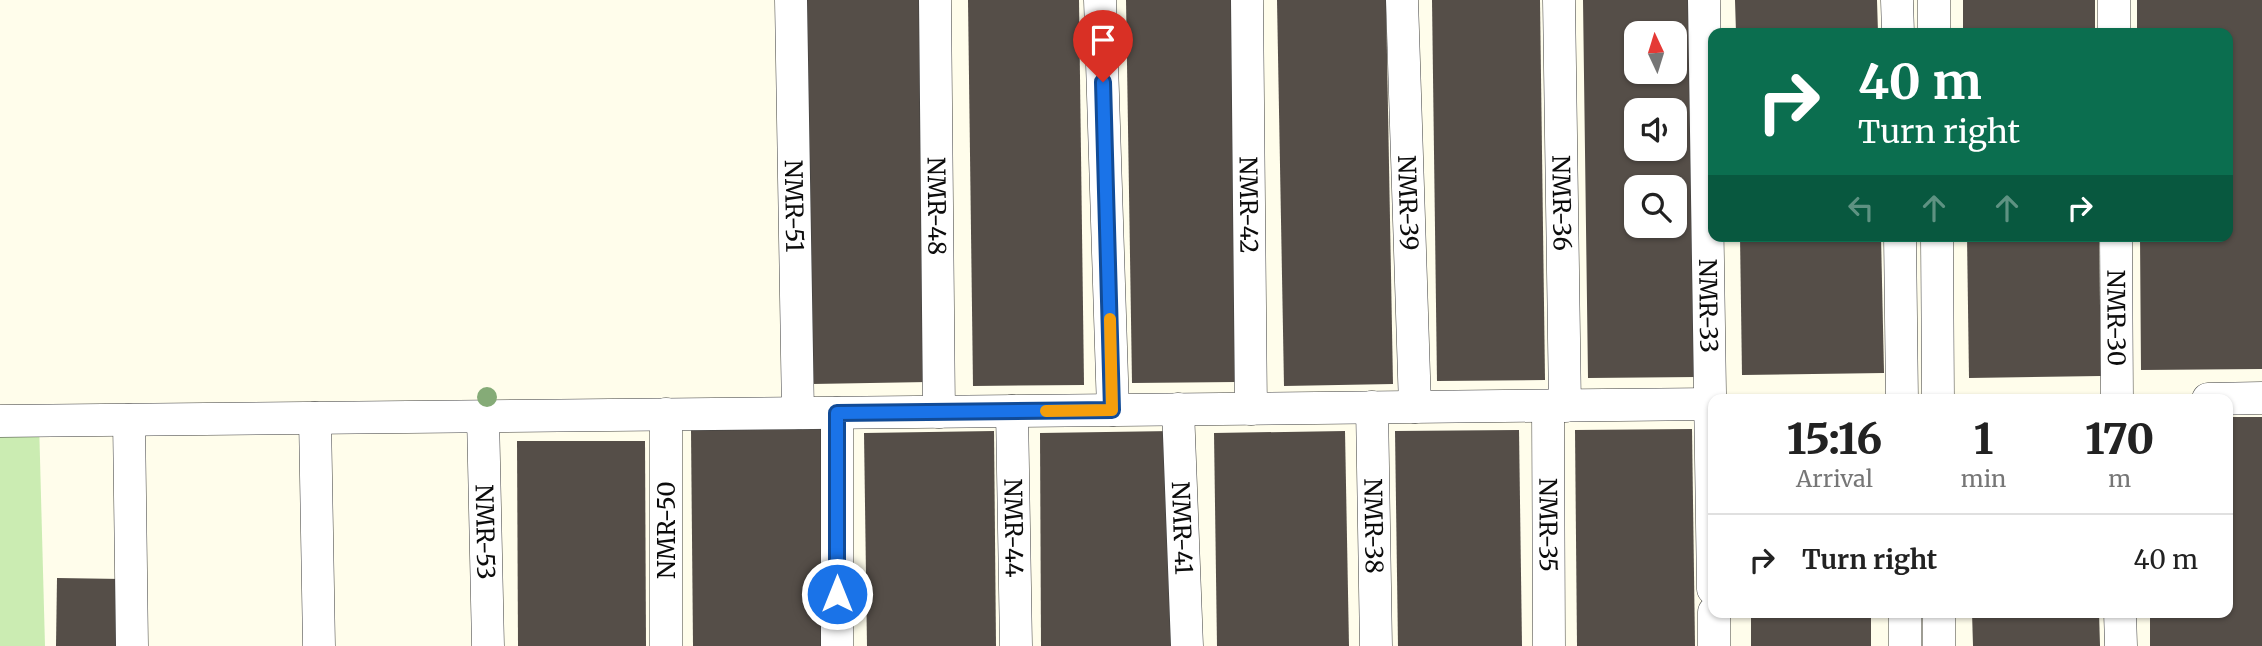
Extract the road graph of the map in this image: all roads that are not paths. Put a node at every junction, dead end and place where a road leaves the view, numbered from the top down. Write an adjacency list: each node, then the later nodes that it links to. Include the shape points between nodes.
1 (791, 0): 34 (street, NMR-51)
2 (935, 0): 33 (street, NMR-48)
3 (1100, 0): 31 (street)
4 (1247, 0): 30 (street, NMR-42)
5 (1402, 0): 28 (street, NMR-39)
6 (1559, 0): 26 (street, NMR-36)
7 (1704, 0): 14 (street, NMR-33)
8 (1897, 0): 11 (street)
9 (1934, 0): 12 (street)
10 (2114, 0): 13 (street)
11 (1898, 28)
12 (1934, 28)
13 (2114, 28)
14 (1708, 202)
15 (1709, 242): 19 (street, NMR-33)
16 (1900, 242): 20 (street)
17 (1937, 242): 21 (street)
18 (2116, 242): 22 (street, NMR-30)
19 (1712, 394)
20 (1902, 394)
21 (1938, 394)
22 (2117, 394)
23 (2262, 398): 24 (street)
24 (2233, 399)
25 (1708, 404): 26 (street)
26 (1556, 406): 28 (street); 53 (street, NMR-35)
27 (1372, 407): 28 (street); 30 (street); 52 (street, NMR-38)
28 (1415, 407)
29 (1178, 409): 30 (street); 31 (street); 51 (street, NMR-41)
30 (1251, 409)
31 (1112, 410): 32 (street)
32 (1012, 411): 33 (street); 50 (street, NMR-44)
33 (939, 412): 35 (street)
34 (798, 413): 35 (street); 36 (street)
35 (837, 413): 49 (street)
36 (666, 414): 37 (street); 48 (street, NMR-50)
37 (483, 416): 38 (street); 47 (street, NMR-53)
38 (315, 418): 39 (street); 46 (street)
39 (129, 420): 40 (street); 45 (street)
40 (0, 421)
41 (1714, 618): 54 (street)
42 (1905, 618): 55 (street)
43 (1939, 618): 56 (street)
44 (2120, 618): 57 (street)
45 (132, 646)
46 (319, 646)
47 (488, 646)
48 (666, 646)
49 (837, 646)
50 (1016, 646)
51 (1187, 646)
52 (1376, 646)
53 (1549, 646)
54 (1714, 646)
55 (1905, 646)
56 (1939, 646)
57 (2121, 646)

